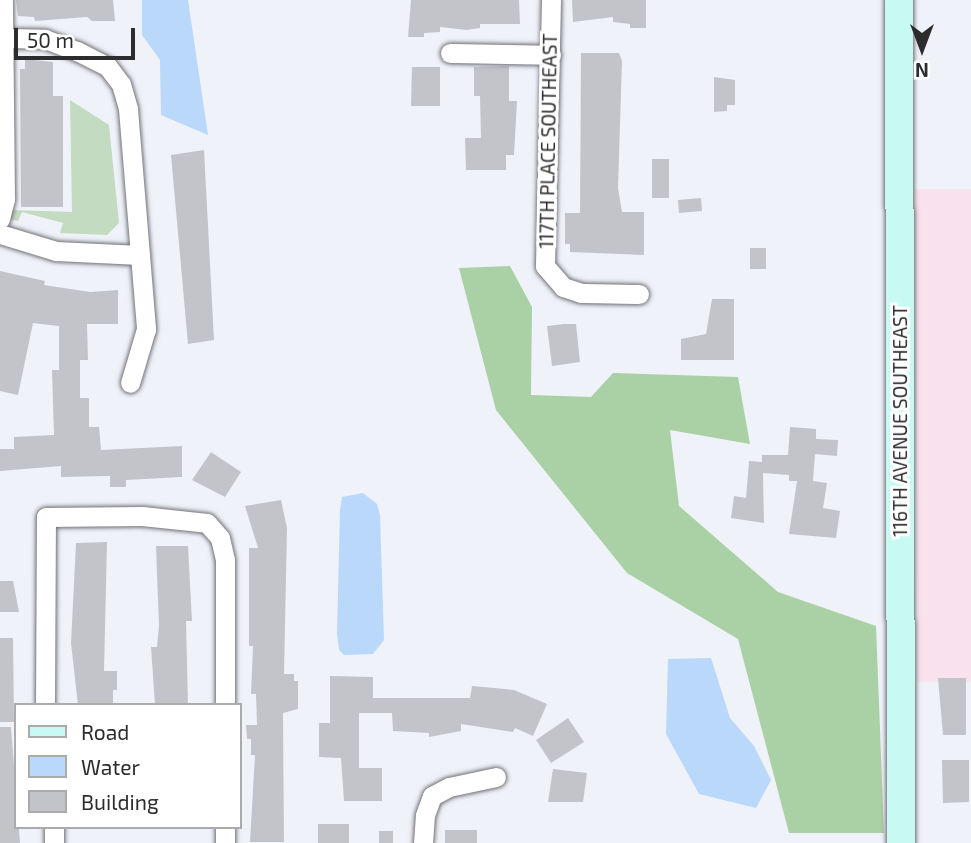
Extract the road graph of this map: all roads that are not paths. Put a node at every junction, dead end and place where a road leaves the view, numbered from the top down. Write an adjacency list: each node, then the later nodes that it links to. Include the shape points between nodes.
1 (3, 0): 4 (street)
2 (551, 0): 6 (street, 117TH PLACE SOUTHEAST)
3 (899, 0): 16 (main road, 116TH AVENUE SOUTHEAST)
4 (6, 38): 7 (street, via 5,199); 9 (street, via 45,39 108,67 121,84 128,109)
5 (450, 53): 6 (street)
6 (551, 55): 10 (street, 117TH PLACE SOUTHEAST, via 545,266 554,280 581,293)
7 (0, 219)
8 (0, 234): 9 (street, via 56,251)
9 (140, 255): 11 (street, via 146,329)
10 (639, 294)
11 (130, 383)
12 (45, 703): 13 (street, via 46,517 175,516 206,523 220,538 225,560)
13 (225, 703)
14 (496, 777): 15 (street, via 449,787 432,796)
15 (423, 843)
16 (901, 843)

